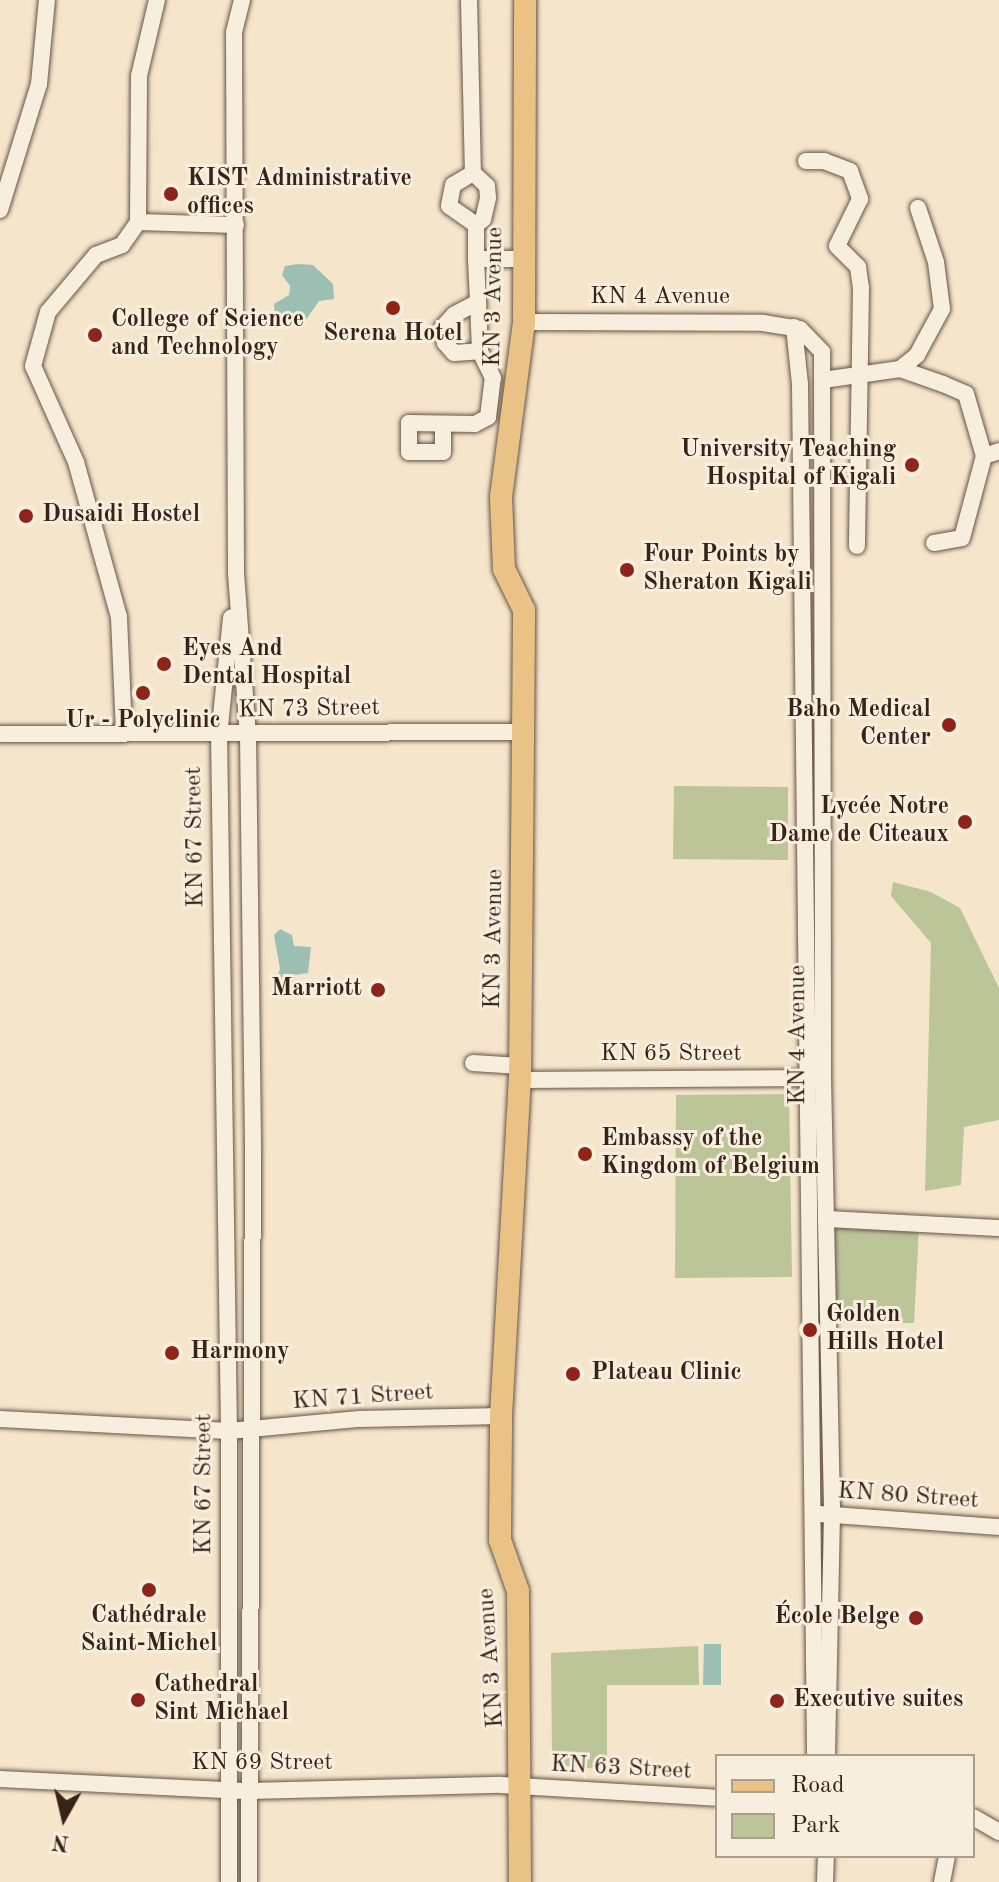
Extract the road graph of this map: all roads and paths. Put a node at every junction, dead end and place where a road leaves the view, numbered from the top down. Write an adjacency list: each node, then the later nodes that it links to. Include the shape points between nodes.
1 (47, 0): 9 (street, via 39,84)
2 (157, 0): 10 (street, via 139,76)
3 (242, 0): 11 (street, via 234,33)
4 (469, 0): 7 (street)
5 (525, 0): 14 (main road, KN 3 Avenue)
6 (806, 161): 20 (street, via 850,171 860,199 837,246 858,267)
7 (473, 173): 12 (street, via 487,186 488,198); 12 (street, via 453,185 449,206)
8 (918, 208): 19 (street, via 936,262 942,309 917,355)
9 (0, 210)
10 (138, 222): 11 (street); 27 (street, via 122,245 96,255 48,312 33,366 76,462 119,617)
11 (236, 225): 26 (street)
12 (476, 225): 13 (street)
13 (476, 259): 14 (street); 15 (street)
14 (522, 259): 16 (main road, KN 3 Avenue)
15 (478, 302): 18 (street); 18 (street, via 442,328 454,353)
16 (524, 322): 17 (street, KN 4 Avenue); 28 (main road, KN 3 Avenue, via 513,437 501,497 504,569 524,610)
17 (794, 327): 21 (street, KN 4 Avenue, via 822,352); 32 (street, KN 4 Avenue, via 800,384)
18 (480, 351): 22 (street, via 493,378 488,417 475,424)
19 (900, 369): 20 (street); 23 (street, via 966,394)
20 (858, 374): 21 (street); 25 (street)
21 (823, 380): 33 (street, KN 4 Avenue)
22 (443, 424)
23 (992, 453): 24 (street, via 962,538)
24 (934, 543)
25 (857, 546)
26 (236, 573): 30 (street, KN 67 Street); 31 (street, KN 67 Street)
27 (124, 732): 29 (street, KN 73 Street); 31 (street, KN 73 Street)
28 (523, 732): 30 (street, KN 73 Street); 35 (main road, KN 3 Avenue)
29 (0, 734)
30 (248, 735): 31 (street, KN 73 Street); 43 (street, KN 67 Street)
31 (219, 736): 42 (street, KN 67 Street)
32 (803, 956): 33 (street); 36 (street, KN 4 Avenue)
33 (822, 956): 37 (street, KN 4 Avenue)
34 (473, 1063): 35 (street, KN 65 Street)
35 (520, 1073): 36 (street, KN 65 Street); 40 (main road, KN 3 Avenue)
36 (805, 1078): 37 (street, KN 65 Street); 44 (street, KN 4 Avenue)
37 (823, 1078): 38 (street, KN 4 Avenue)
38 (826, 1219): 39 (street); 45 (street, KN 4 Avenue)
39 (999, 1228)
40 (501, 1416): 43 (street, KN 71 Street, via 359,1419); 51 (main road, KN 3 Avenue, via 500,1540 518,1591)
41 (0, 1419): 42 (street, KN 71 Street)
42 (229, 1431): 43 (street, KN 71 Street); 50 (street, KN 67 Street)
43 (253, 1431): 52 (street, KN 67 Street)
44 (814, 1514): 45 (street, KN 80 Street); 47 (street, KN 4 Avenue)
45 (832, 1515): 46 (street, KN 80 Street); 48 (street, KN 4 Avenue)
46 (999, 1527)
47 (815, 1754)
48 (827, 1754)
49 (0, 1779): 50 (street, KN 69 Street)
50 (230, 1790): 52 (street, KN 69 Street); 59 (street, KN 67 Street)
51 (523, 1790): 52 (street, KN 69 Street, via 501,1785); 53 (street, KN 63 Street); 61 (main road, KN 3 Avenue)
52 (249, 1791): 60 (street, KN 67 Street)
53 (715, 1798)
54 (975, 1818): 55 (street)
55 (999, 1832)
56 (815, 1858): 62 (street)
57 (826, 1858): 63 (street)
58 (947, 1858): 64 (street)
59 (229, 1882)
60 (249, 1882)
61 (520, 1882)
62 (815, 1882)
63 (825, 1882)
64 (942, 1882)

